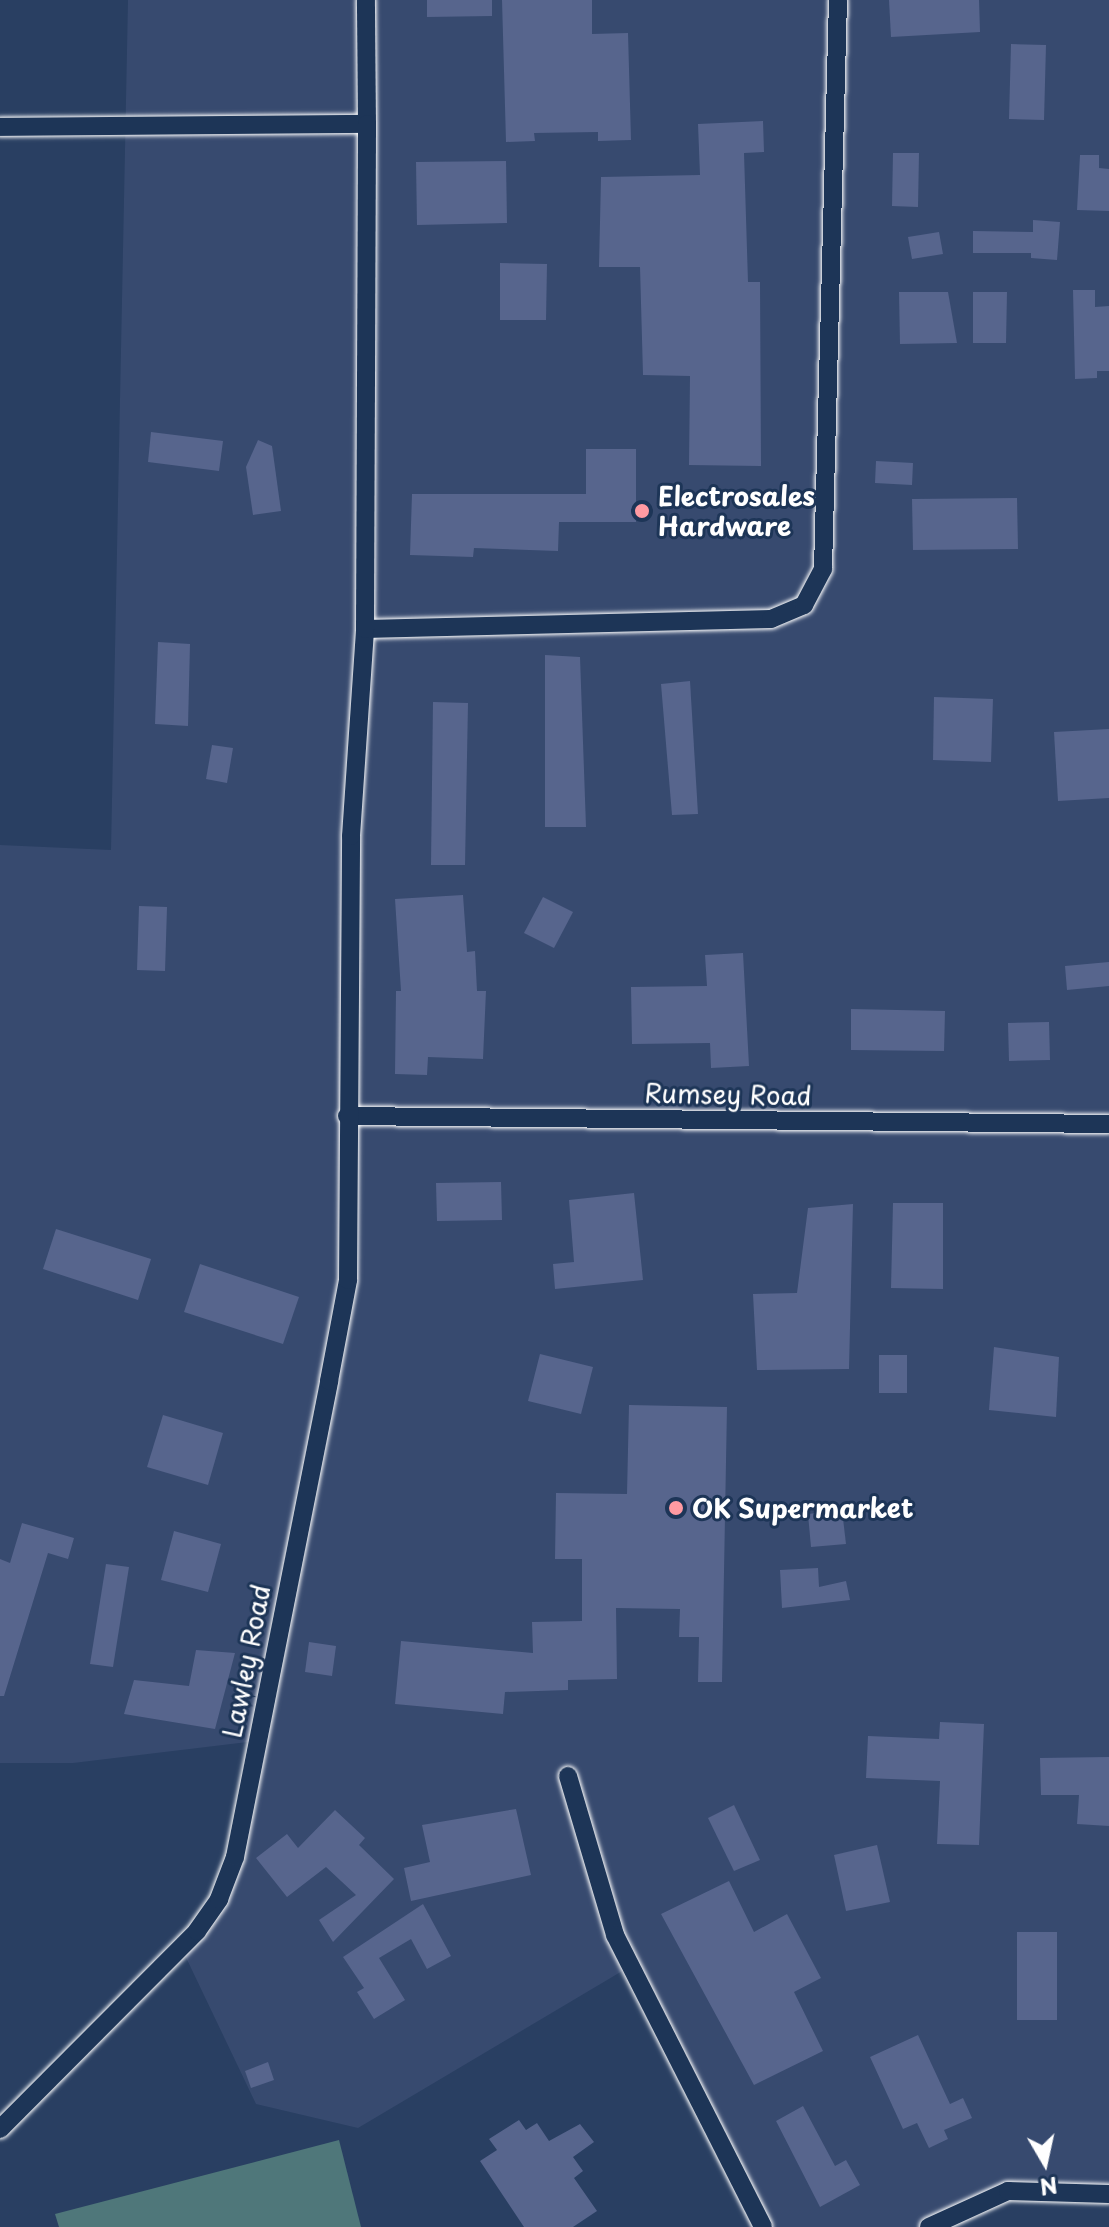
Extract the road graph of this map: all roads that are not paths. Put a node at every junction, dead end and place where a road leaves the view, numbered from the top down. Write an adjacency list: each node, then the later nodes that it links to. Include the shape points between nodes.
1 (366, 0): 3 (street, Lawley Road)
2 (838, 0): 5 (street, via 823,569 804,605 771,619)
3 (367, 124): 4 (street); 5 (street, Lawley Road)
4 (0, 127)
5 (365, 629): 6 (street, Lawley Road, via 351,836)
6 (347, 1116): 7 (street, Rumsey Road); 9 (street, Lawley Road, via 348,1280 235,1857 219,1899 197,1931)
7 (1109, 1124)
8 (568, 1776): 11 (street, via 615,1935)
9 (0, 2129)
10 (1109, 2194): 12 (street, via 1008,2191)
11 (763, 2227)
12 (929, 2227)

